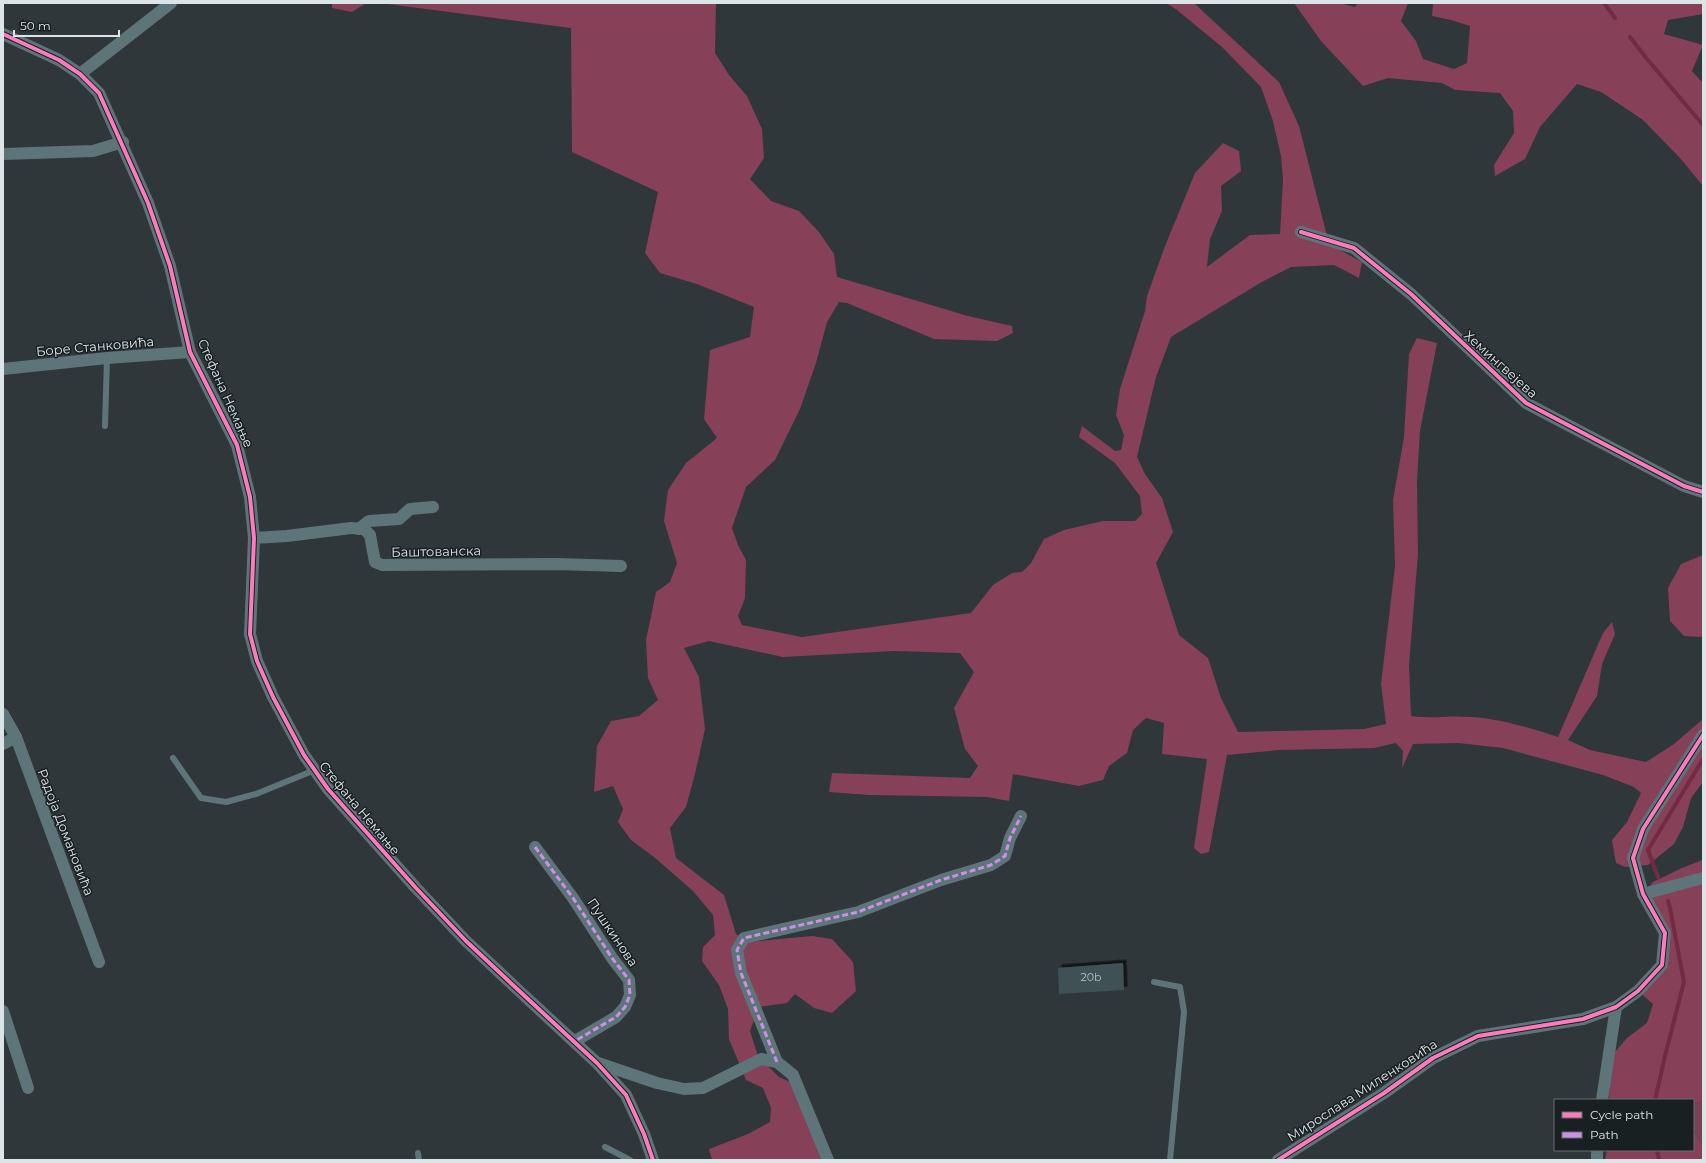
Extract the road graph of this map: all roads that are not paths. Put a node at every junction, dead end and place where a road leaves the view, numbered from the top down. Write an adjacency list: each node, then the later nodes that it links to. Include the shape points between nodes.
1 (170, 3): 3 (street)
2 (3, 34): 3 (street, Стефана Немање, via 59,60)
3 (80, 74): 4 (street, Стефана Немање, via 99,94)
4 (123, 142): 5 (street, via 93,151); 7 (street, Стефана Немање, via 170,266)
5 (3, 154)
6 (1301, 232): 11 (street, Хемингвејева, via 1354,248 1411,294 1526,403 1684,486)
7 (190, 352): 8 (street, Боре Станковића); 14 (street, Стефана Немање, via 236,445 250,497)
8 (107, 358): 9 (street, Боре Станковића); 10 (lane)
9 (3, 370)
10 (105, 426)
11 (1703, 492)
12 (433, 507): 13 (street, via 410,509 399,519 369,521)
13 (359, 529): 14 (street); 15 (street, Баштованска, via 364,529 370,535 375,562 382,565)
14 (254, 538): 21 (street, Стефана Немање, via 250,634 257,661 280,710)
15 (621, 566)
16 (3, 714): 18 (street, Радоја Домановића)
17 (1703, 735): 25 (street, Мирослава Миленковића, via 1643,829 1633,858)
18 (16, 737): 19 (street); 26 (street, Радоја Домановића)
19 (3, 744)
20 (173, 758): 21 (lane, via 200,798 226,802 256,794)
21 (315, 770): 30 (street, Стефана Немање, via 328,789 416,888 498,972)
22 (1021, 816): 31 (street, via 1010,838 1005,856 991,865 941,880 858,912 744,938 737,950 741,973)
23 (535, 847): 30 (street, Пушкинова, via 629,980 630,995 626,1007 616,1017)
24 (1703, 878): 25 (street)
25 (1643, 894): 28 (street, Мирослава Миленковића, via 1665,933 1662,965 1638,991)
26 (100, 962)
27 (1154, 982): 39 (lane, via 1180,987 1184,1012)
28 (1616, 1007): 34 (street); 40 (street, Мирослава Миленковића, via 1583,1019 1478,1036 1433,1058 1384,1093)
29 (3, 1011): 33 (street)
30 (575, 1041): 32 (street, Стефана Немање)
31 (778, 1062): 32 (street, Стефана Немање, via 761,1059 703,1088 684,1089); 38 (street, via 793,1075)
32 (597, 1063): 37 (street, Стефана Немање, via 626,1095)
33 (28, 1088)
34 (1602, 1099)
35 (605, 1147): 36 (lane)
36 (630, 1160)
37 (653, 1160)
38 (828, 1160)
39 (1170, 1160)
40 (1278, 1160)

